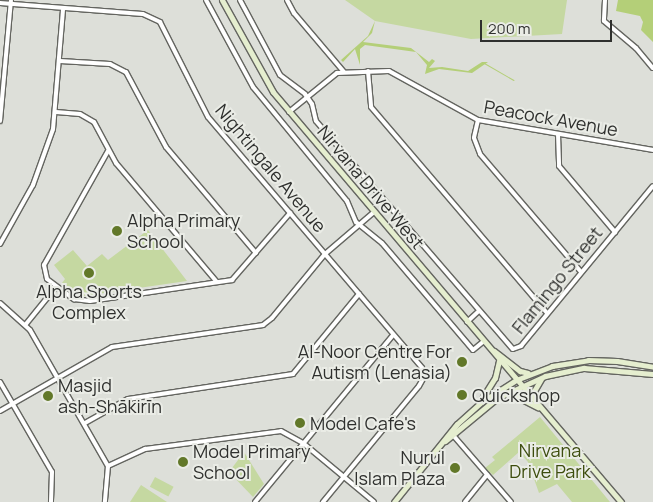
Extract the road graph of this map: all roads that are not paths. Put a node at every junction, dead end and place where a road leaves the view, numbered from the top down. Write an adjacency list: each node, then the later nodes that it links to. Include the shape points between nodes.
1 (206, 0): 24 (street, via 253,87 347,201)
2 (222, 0): 15 (main road, Nirvana Drive West, via 261,75)
3 (240, 0): 13 (street, via 280,75)
4 (287, 0): 12 (street, via 294,13)
5 (605, 0): 10 (street, via 604,21 636,48)
6 (11, 2): 7 (street, Nightingale Avenue); 8 (street, Nightingale Avenue); 17 (street)
7 (0, 4)
8 (63, 9): 9 (street); 23 (street, Nightingale Avenue, via 143,14 160,22 208,117)
9 (60, 61): 14 (street); 27 (street, via 110,64 126,72 166,147)
10 (653, 68)
11 (368, 71): 12 (street, Peacock Avenue); 16 (street, Peacock Avenue, via 393,72); 35 (street, via 371,107)
12 (344, 72): 13 (street, Peacock Avenue, via 330,77)
13 (307, 96): 15 (street, Peacock Avenue); 34 (street, via 316,121)
14 (56, 112): 20 (street, via 89,118); 26 (street, via 33,185)
15 (289, 112): 22 (main road, Nirvana Drive West)
16 (478, 120): 18 (street, Peacock Avenue); 29 (street, via 474,138 480,154)
17 (0, 121)
18 (558, 134): 19 (street, Peacock Avenue); 25 (street, via 559,166)
19 (653, 150)
20 (108, 152): 30 (street); 31 (street, via 45,262 44,273)
21 (653, 186): 25 (street, Flamingo Street)
22 (374, 212): 24 (street); 36 (main road, Nirvana Drive West)
23 (290, 213): 27 (street); 28 (street, Nightingale Avenue)
24 (359, 225): 28 (street); 39 (street, via 382,243 473,350)
25 (615, 232): 29 (street, Flamingo Street)
26 (0, 244)
27 (256, 253): 30 (street, via 234,279)
28 (325, 254): 32 (street, Nightingale Avenue); 45 (street, via 263,325 112,347)
29 (581, 272): 35 (street, Flamingo Street)
30 (217, 282): 31 (street, via 84,301 74,299)
31 (56, 287): 37 (street)
32 (359, 294): 38 (street, Nightingale Avenue); 54 (street, via 293,374 128,398)
33 (0, 303): 37 (street)
34 (478, 311): 35 (street, Flamingo Street, via 508,346 516,350); 36 (street)
35 (547, 313)
36 (466, 322): 39 (main road, Nirvana Drive West)
37 (26, 324): 45 (street)
38 (393, 335): 56 (street); 59 (street, Nightingale Avenue, via 420,365 424,377)
39 (485, 344): 40 (main road, Nirvana Drive West); 42 (main road, via 520,371)
40 (499, 360): 46 (main road, Nirvana Drive West); 50 (main road, via 495,378)
41 (653, 367): 42 (main road, via 598,360 565,363)
42 (532, 373): 46 (main road)
43 (653, 374): 44 (main road, via 584,368)
44 (545, 376): 48 (main road); 52 (main road, via 535,388)
45 (57, 378): 51 (street); 54 (street)
46 (516, 380): 48 (main road, Nirvana Drive West); 50 (main road)
47 (0, 382): 51 (street)
48 (520, 385): 49 (main road); 52 (main road, Nirvana Drive West)
49 (508, 392): 52 (main road); 55 (main road)
50 (480, 403): 55 (main road)
51 (12, 404): 53 (street); 60 (street, via 52,472)
52 (537, 405): 68 (main road, Nirvana Drive West)
53 (0, 411)
54 (85, 423): 57 (street)
55 (452, 433): 58 (street); 65 (main road)
56 (303, 443): 57 (street, via 285,432 262,432 145,449); 59 (street); 62 (street)
57 (108, 466): 61 (street)
58 (487, 475): 66 (street); 67 (street)
59 (344, 477): 63 (street); 64 (street)
60 (51, 502)
61 (105, 502)
62 (255, 502)
63 (324, 502)
64 (374, 502)
65 (394, 502)
66 (465, 502)
67 (511, 502)
68 (621, 502)

